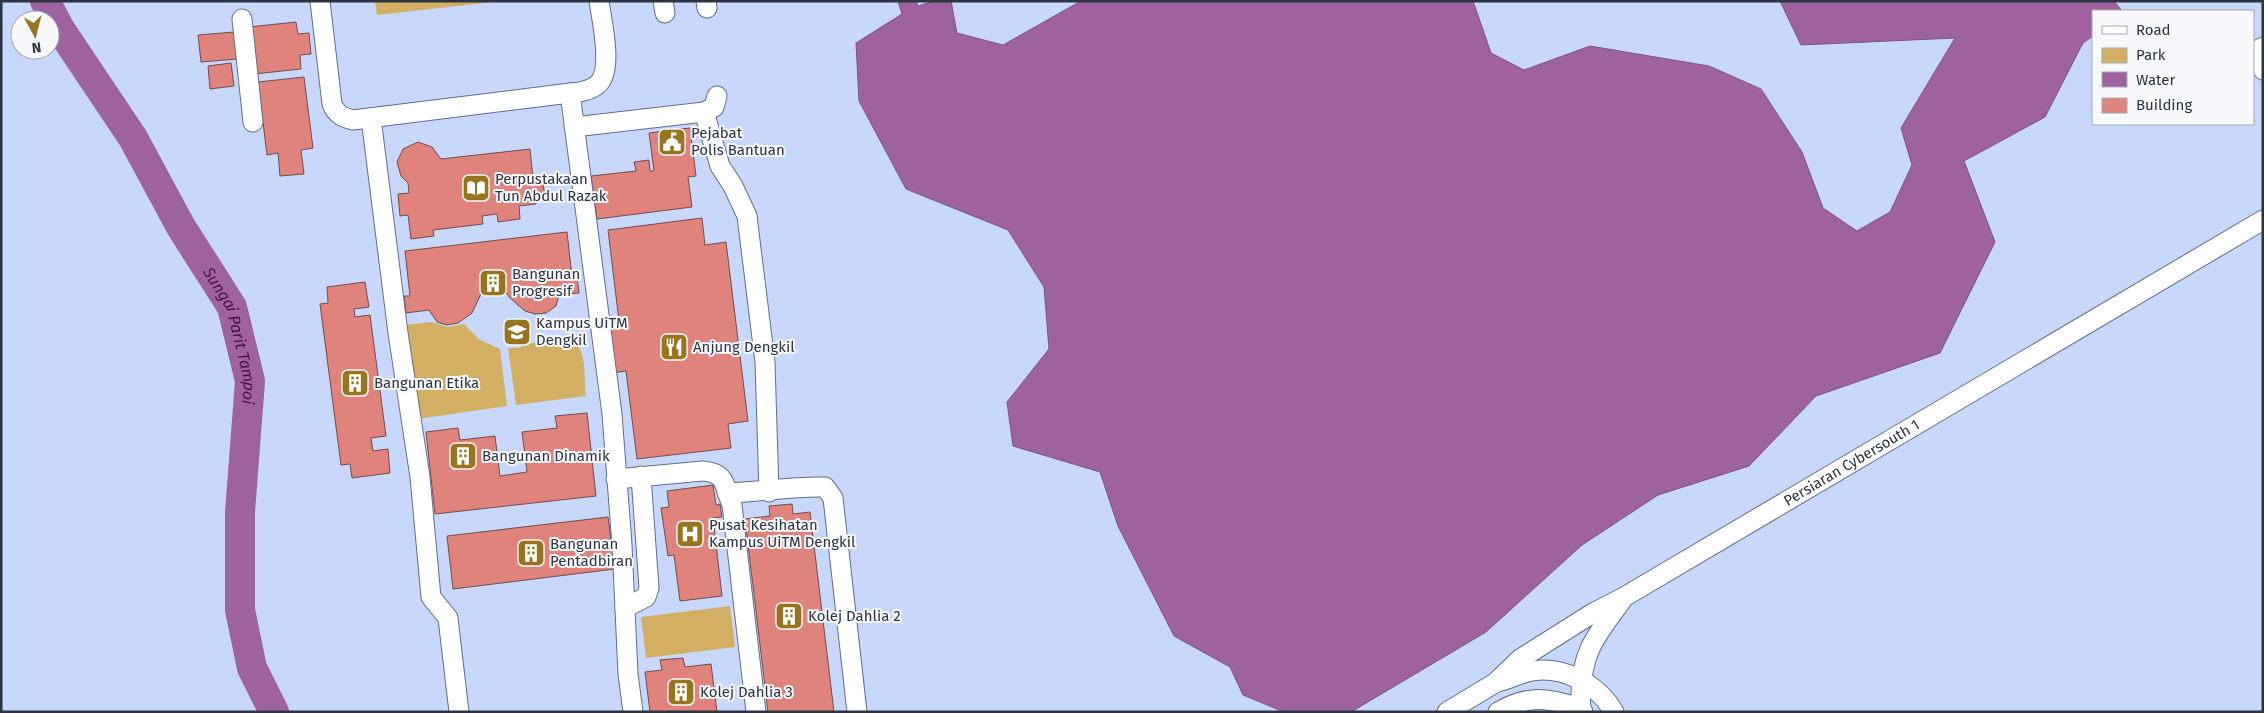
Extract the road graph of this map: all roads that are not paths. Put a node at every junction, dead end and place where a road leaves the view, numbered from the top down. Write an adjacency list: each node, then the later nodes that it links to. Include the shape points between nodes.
1 (599, 1): 6 (street, via 605,74 598,85)
2 (318, 2): 9 (street, via 335,112 353,120)
3 (242, 19): 10 (street)
4 (2254, 55): 5 (street)
5 (2263, 70)
6 (570, 93): 9 (street); 11 (street)
7 (717, 96): 8 (street, via 714,107)
8 (704, 112): 11 (street, via 676,108 639,126); 15 (street, via 720,166 747,216 765,362)
9 (372, 118): 22 (street, via 371,173 382,258 398,333 420,477 431,597 448,618)
10 (253, 122)
11 (574, 127): 14 (street, via 587,156)
12 (2263, 220): 17 (street, Persiaran Cybersouth 1)
13 (641, 476): 14 (street); 16 (street, via 714,472 723,478); 18 (street, via 649,588 646,597)
14 (616, 478): 18 (street)
15 (769, 492): 16 (street); 25 (street, via 801,486 825,487 833,498)
16 (727, 493): 24 (street, via 732,505)
17 (1624, 597): 19 (street, via 1588,647); 20 (street, Persiaran Cybersouth 1, via 1520,660)
18 (625, 608): 23 (street)
19 (1581, 679): 20 (street, via 1556,672 1529,672); 21 (street); 28 (street, via 1606,698)
20 (1495, 683): 26 (street, Persiaran Cybersouth 1)
21 (1582, 710): 27 (street, via 1537,698)
22 (459, 712)
23 (633, 712)
24 (756, 712)
25 (857, 712)
26 (1447, 712)
27 (1498, 712)
28 (1614, 712)

